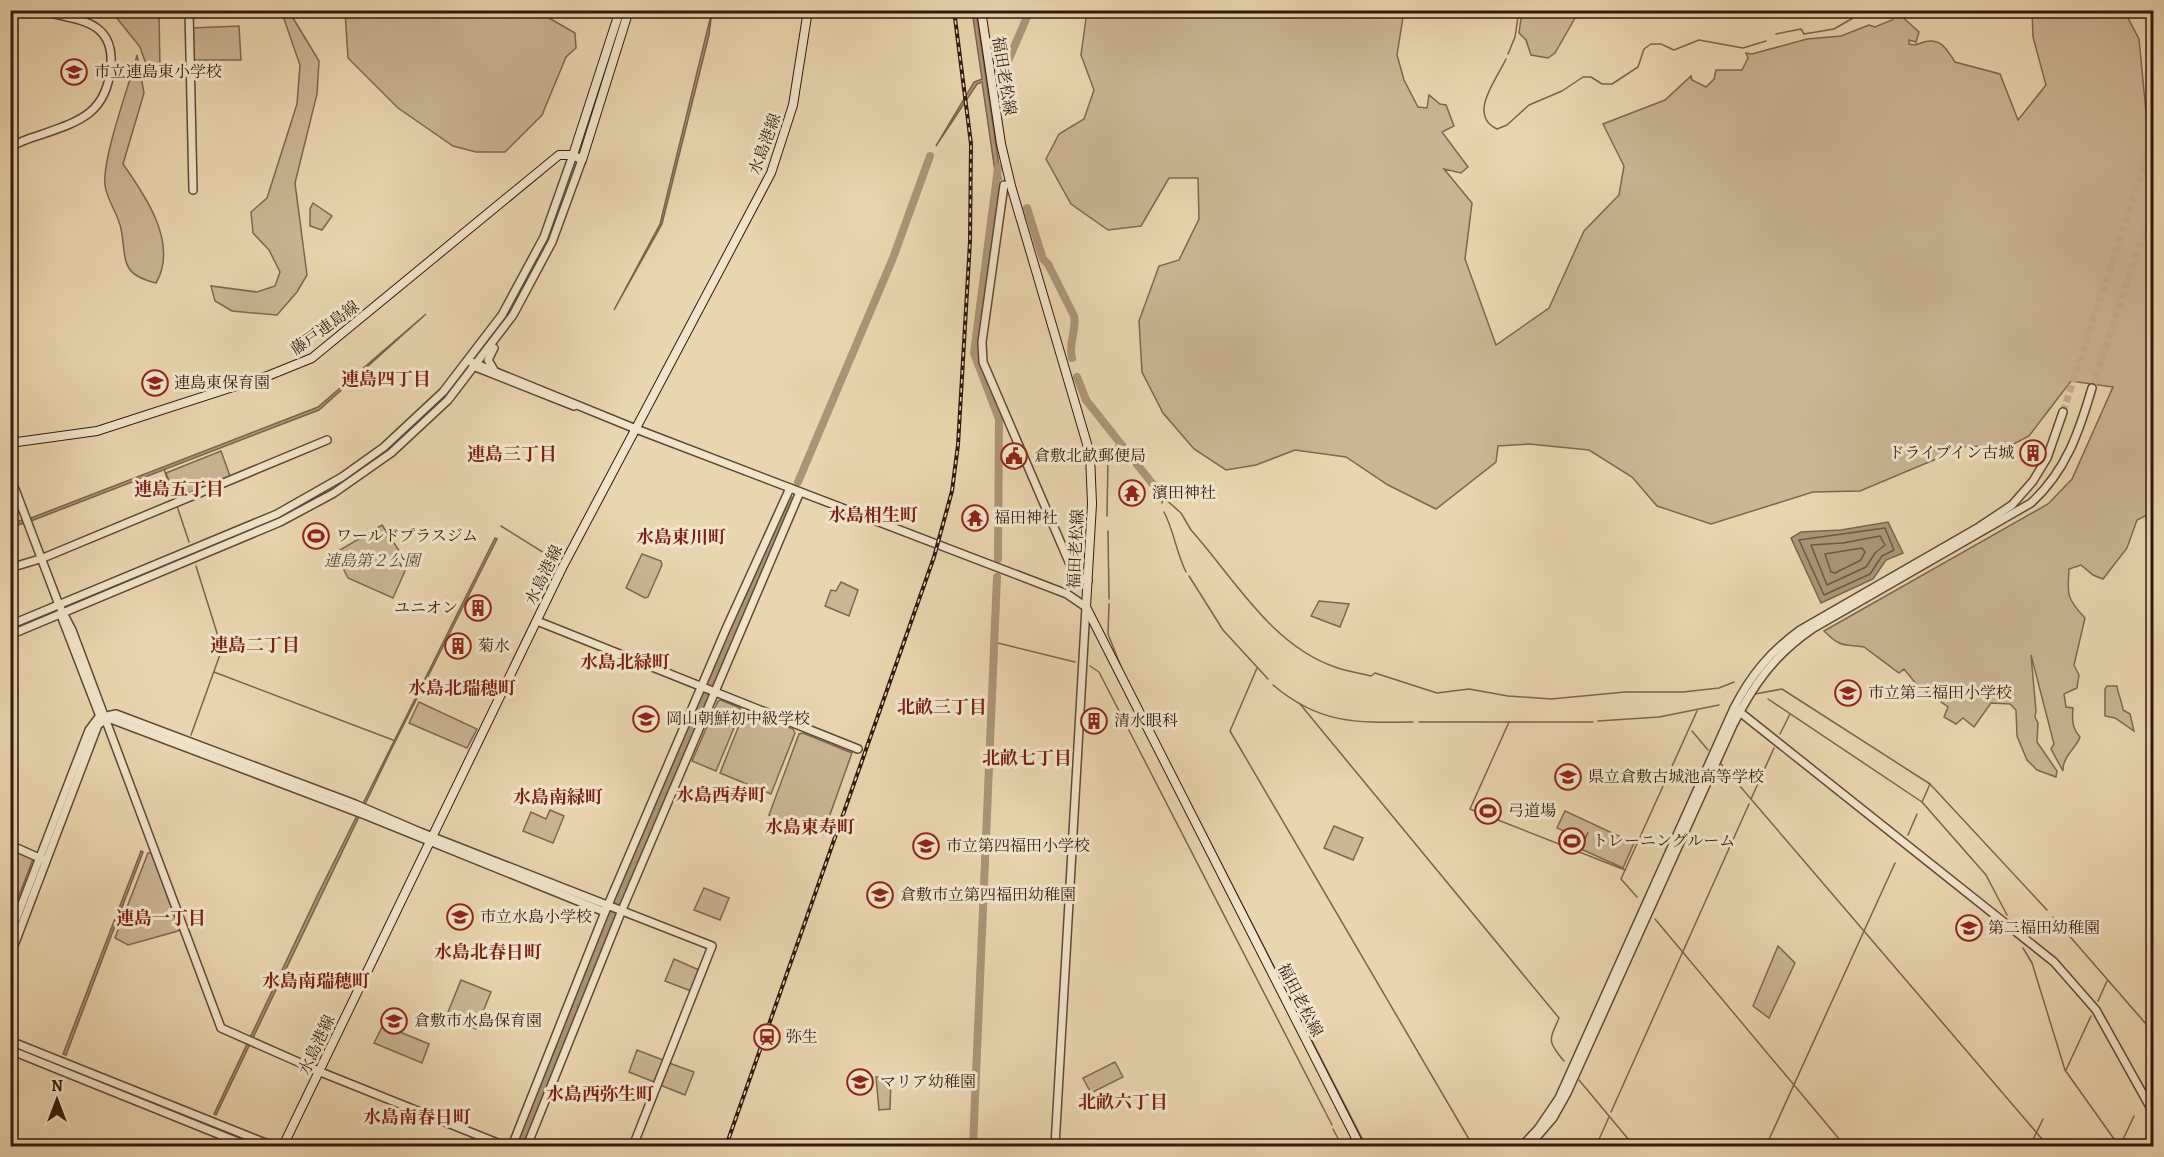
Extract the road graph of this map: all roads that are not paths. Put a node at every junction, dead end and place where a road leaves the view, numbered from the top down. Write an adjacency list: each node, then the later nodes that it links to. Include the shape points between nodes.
1 (40, 10): 7 (street, via 82,20 100,29 111,52 109,82 102,101 84,117)
2 (189, 10): 11 (street)
3 (620, 10): 8 (main road)
4 (629, 10): 9 (main road)
5 (808, 10): 19 (main road, 水島港線, via 793,105 778,156)
6 (981, 10): 27 (main road, 福田老松線, via 1009,180 1088,441 1093,482)
7 (10, 148)
8 (573, 155): 9 (main road); 13 (street, via 537,253 502,315); 21 (main road, 藤戸連島線, via 560,155 330,345 300,365 98,431)
9 (582, 160): 12 (street, via 543,263)
10 (1004, 185): 27 (street, via 982,342 983,362 1075,576)
11 (193, 190)
12 (504, 328): 14 (street); 15 (street, via 488,360)
13 (469, 361): 14 (street); 30 (street, via 402,431 354,469 306,499)
14 (476, 366): 15 (street); 17 (street); 28 (street, via 409,438 334,493 280,522)
15 (496, 371): 17 (street)
16 (2092, 388): 41 (street, via 2071,451 2040,495 2023,509 1797,639 1773,660)
17 (563, 400): 19 (street)
18 (2063, 412): 41 (street, via 2044,464 2012,505 1789,638 1755,672)
19 (636, 429): 23 (street); 32 (main road, 水島港線)
20 (327, 440): 25 (street)
21 (10, 443)
22 (10, 476): 25 (street)
23 (790, 488): 24 (street); 38 (street)
24 (800, 492): 29 (street, via 1072,597); 38 (street)
25 (43, 558): 26 (street); 30 (street)
26 (10, 568)
27 (1088, 581): 29 (main road, 福田老松線)
28 (102, 597): 30 (street); 34 (street, via 75,612)
29 (1086, 607): 36 (main road, 福田老松線); 37 (street)
30 (61, 610): 31 (street); 33 (street); 34 (street)
31 (44, 621): 34 (street); 35 (street)
32 (537, 621): 38 (street); 49 (main road, 水島港線)
33 (10, 625)
34 (70, 631): 39 (street); 40 (street)
35 (10, 635)
36 (1100, 636): 37 (street, via 1089,637); 70 (main road, 福田老松線)
37 (1084, 645): 69 (street)
38 (708, 689): 47 (street); 53 (street); 53 (street)
39 (97, 695): 42 (street); 43 (street)
40 (94, 705): 43 (street); 45 (street)
41 (1737, 710): 61 (street, via 2073,980 2096,1010); 71 (street, via 1559,1098); 72 (street, via 1567,1093 1553,1118)
42 (116, 714): 43 (street); 48 (street)
43 (103, 718): 44 (street); 45 (street); 46 (street)
44 (122, 723): 46 (street, via 112,725); 48 (street)
45 (92, 732): 46 (street); 51 (street)
46 (108, 732): 60 (street, via 221,1028)
47 (858, 749)
48 (360, 810): 49 (street)
49 (430, 839): 52 (street); 53 (street); 60 (main road, 水島港線)
50 (10, 845): 51 (street)
51 (43, 860): 55 (street); 56 (street)
52 (580, 903): 53 (street); 54 (street)
53 (615, 907): 54 (street); 67 (street); 68 (street, via 712,946)
54 (604, 912): 66 (street)
55 (10, 935)
56 (13, 944): 57 (street)
57 (10, 956)
58 (10, 1041): 63 (street)
59 (10, 1050): 62 (street)
60 (319, 1071): 64 (main road, 水島港線); 65 (street)
61 (2154, 1114)
62 (248, 1146)
63 (273, 1146)
64 (283, 1146)
65 (506, 1146)
66 (512, 1146)
67 (527, 1146)
68 (633, 1146)
69 (1055, 1146)
70 (1360, 1146)
71 (1522, 1146)
72 (1529, 1146)

